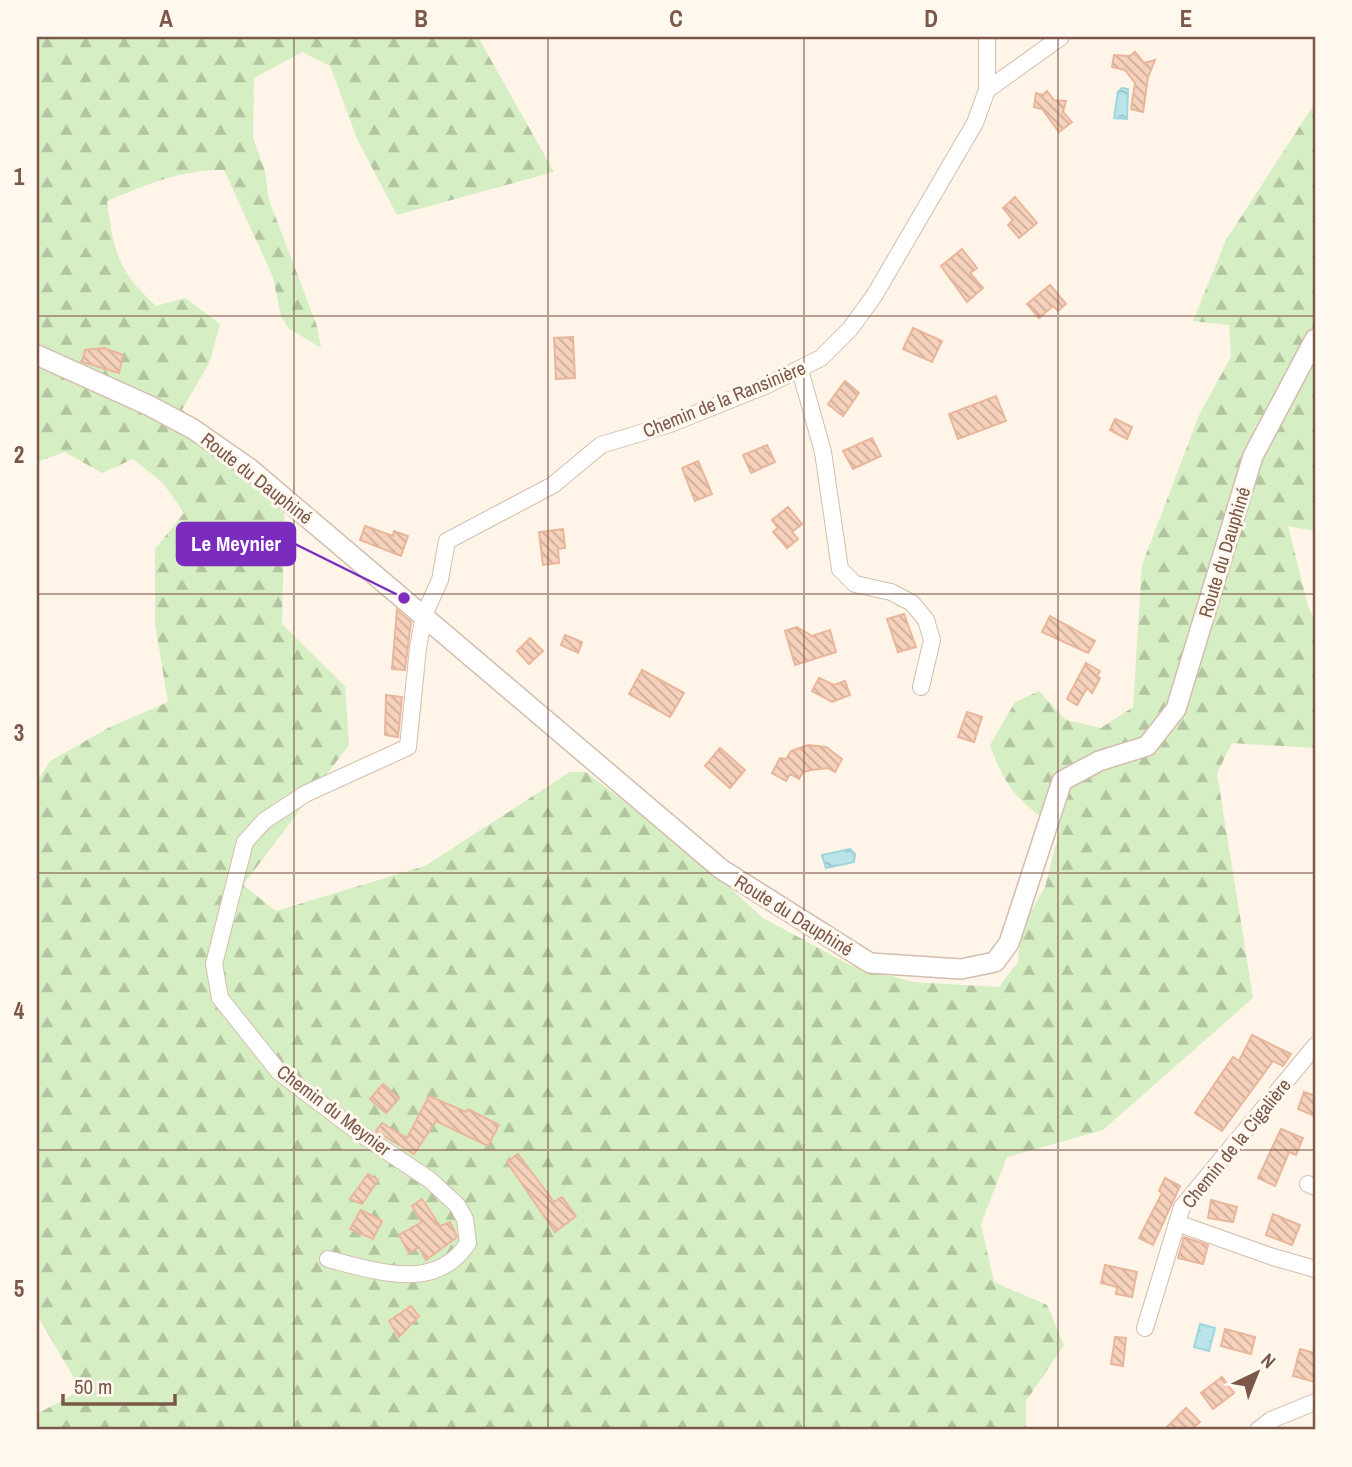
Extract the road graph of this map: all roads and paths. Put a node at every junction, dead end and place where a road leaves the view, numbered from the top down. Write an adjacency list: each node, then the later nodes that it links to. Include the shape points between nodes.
1 (987, 37): 3 (street, Chemin de la Ransinière)
2 (1061, 37): 3 (street)
3 (987, 90): 6 (street, Chemin de la Ransinière, via 975,123 874,296 850,329 821,358)
4 (1315, 339): 7 (street, Route du Dauphiné, via 1253,456 1176,709 1147,746 1099,761 1062,781 1009,943 995,962 961,969 870,963 721,869)
5 (37, 355): 7 (street, Route du Dauphiné, via 193,429 249,468)
6 (800, 370): 7 (street, Chemin de la Ransinière, via 670,424 601,445 553,485 447,541 440,580); 8 (street, via 822,452 840,569 855,584 891,592 912,603 926,620 932,640)
7 (424, 615): 11 (street, Chemin du Meynier, via 408,747 305,794 245,842 214,964 220,998 279,1072 430,1180 466,1219 468,1243 445,1268 432,1274 377,1272)
8 (921, 687)
9 (1315, 1046): 10 (street, Chemin de la Cigalière, via 1182,1207)
10 (1177, 1223): 12 (street); 13 (street, Chemin de la Cigalière)
11 (328, 1259)
12 (1315, 1269)
13 (1145, 1328)
14 (1315, 1402): 15 (street)
15 (1258, 1430)

